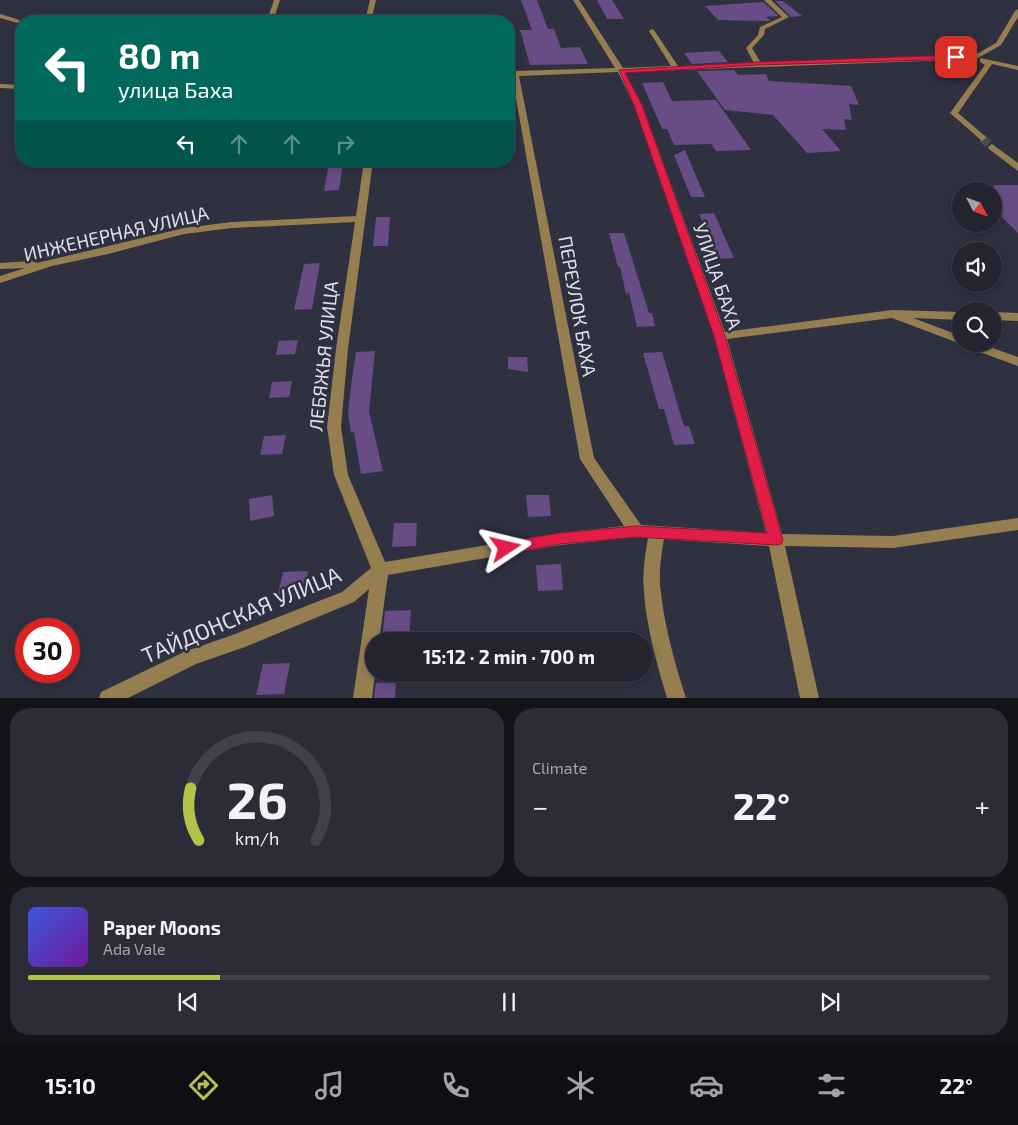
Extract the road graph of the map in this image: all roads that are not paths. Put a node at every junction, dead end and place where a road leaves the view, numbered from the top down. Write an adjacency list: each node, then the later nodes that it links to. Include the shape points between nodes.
1 (276, 0): 6 (street)
2 (374, 0): 7 (street)
3 (576, 0): 16 (street, УЛИЦА БАХА)
4 (767, 0): 13 (street, via 786,17 762,28 749,48)
5 (1018, 10): 11 (street, via 999,44)
6 (272, 15)
7 (370, 15)
8 (0, 16): 9 (street)
9 (15, 20)
10 (652, 31): 14 (street)
11 (976, 57): 12 (street); 13 (street)
12 (988, 63): 15 (street); 18 (street); 22 (street, via 954,113)
13 (758, 64): 14 (street)
14 (676, 68): 16 (street)
15 (1018, 68)
16 (621, 71): 17 (street); 34 (street, УЛИЦА БАХА, via 638,105)
17 (515, 73)
18 (1018, 77)
19 (0, 86): 20 (street)
20 (15, 86)
21 (515, 88): 39 (street, ПЕРЕУЛОК БАХА, via 587,459)
22 (982, 138)
23 (992, 147): 25 (street)
24 (368, 167): 26 (street, ЛЕБЯЖЬЯ УЛИЦА)
25 (1018, 168)
26 (361, 219): 27 (street, ИНЖЕНЕРНАЯ УЛИЦА, via 184,231); 42 (street, ЛЕБЯЖЬЯ УЛИЦА, via 334,427 341,474)
27 (49, 263): 28 (street); 29 (street, ИНЖЕНЕРНАЯ УЛИЦА)
28 (0, 266)
29 (0, 280)
30 (892, 314): 31 (street); 34 (street, via 807,322); 35 (street)
31 (952, 316)
32 (1002, 316): 33 (street)
33 (1018, 316)
34 (720, 336): 41 (street, УЛИЦА БАХА)
35 (952, 337)
36 (991, 352): 37 (street)
37 (1018, 362)
38 (1018, 524): 41 (street, via 893,542)
39 (636, 531): 40 (street); 42 (street, via 560,538)
40 (657, 533): 41 (street); 45 (street, via 652,592 667,668)
41 (776, 540): 46 (street, УЛИЦА БАХА)
42 (380, 570): 43 (street, ТАЙДОНСКАЯ УЛИЦА, via 348,597 190,658); 44 (street)
43 (108, 698)
44 (362, 698)
45 (677, 698)
46 (810, 698)

